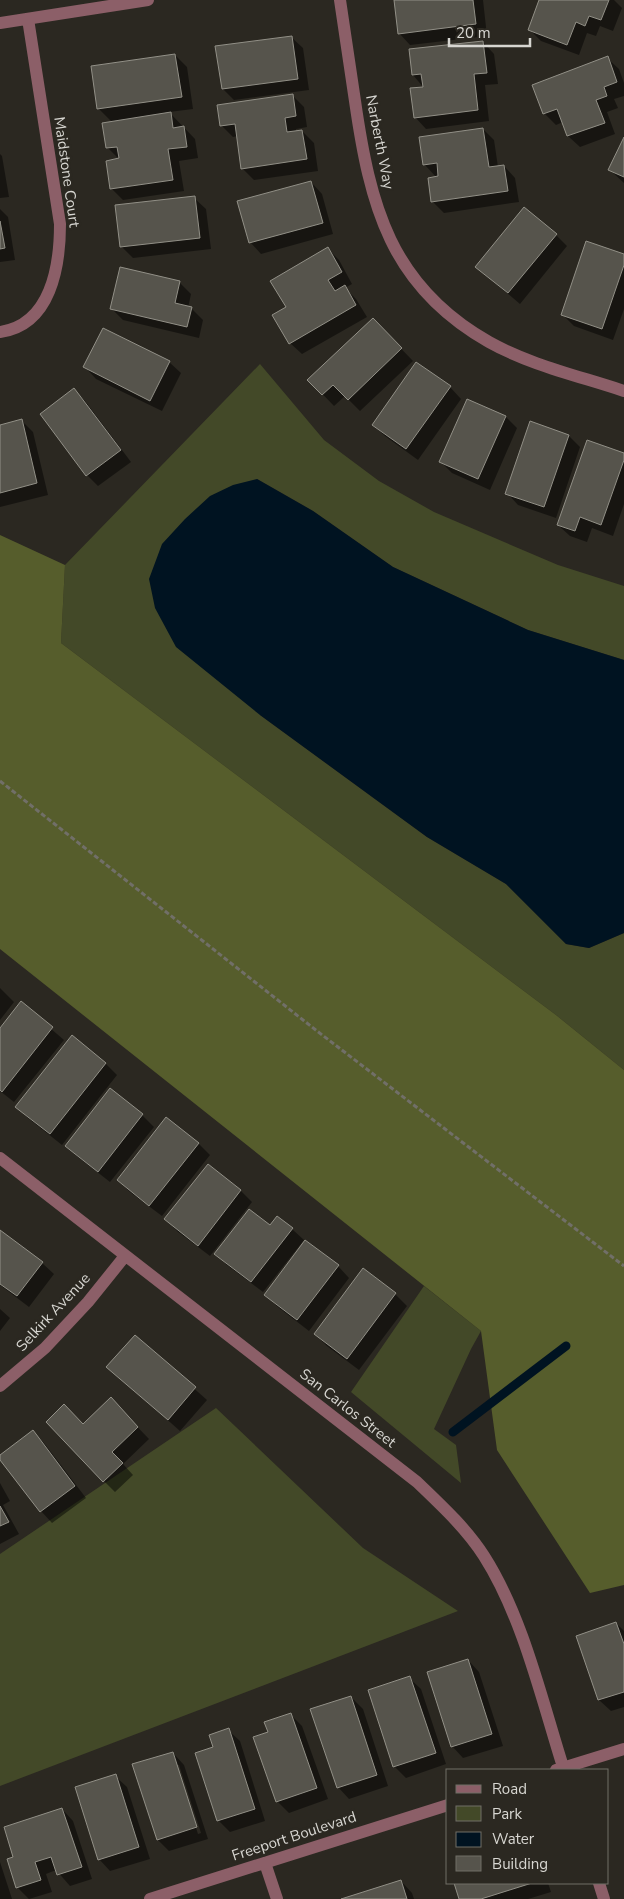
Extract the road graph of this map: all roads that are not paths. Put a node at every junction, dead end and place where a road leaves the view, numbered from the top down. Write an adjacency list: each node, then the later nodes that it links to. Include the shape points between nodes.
1 (148, 0): 3 (street)
2 (340, 0): 6 (street, Narberth Way, via 367,174 384,228 418,284 449,314 489,342)
3 (28, 19): 4 (street); 5 (street, Maidstone Court, via 60,224 60,248 49,293 36,313 20,326)
4 (0, 23)
5 (0, 332)
6 (624, 391)
7 (0, 1158): 8 (street, San Carlos Street)
8 (125, 1256): 9 (street, Selkirk Avenue, via 45,1348); 11 (street, San Carlos Street, via 417,1482 460,1525 502,1587 526,1651)
9 (0, 1386)
10 (624, 1749): 12 (street)
11 (561, 1769)
12 (564, 1769)
13 (446, 1805): 14 (street, Freeport Boulevard)
14 (265, 1862): 16 (street, Freeport Boulevard); 17 (street)
15 (599, 1884): 18 (street)
16 (150, 1899)
17 (277, 1899)
18 (604, 1899)

